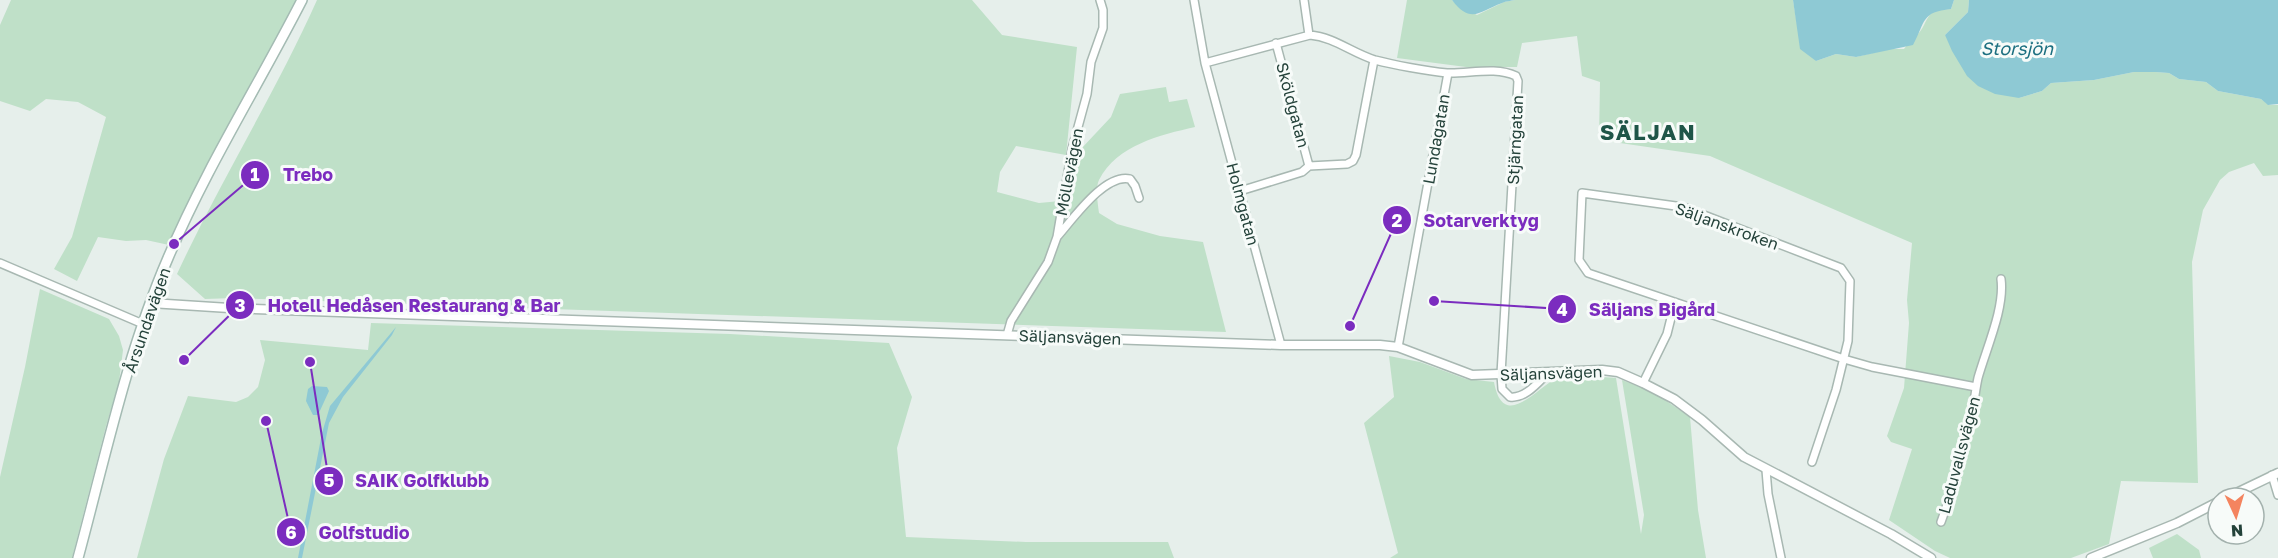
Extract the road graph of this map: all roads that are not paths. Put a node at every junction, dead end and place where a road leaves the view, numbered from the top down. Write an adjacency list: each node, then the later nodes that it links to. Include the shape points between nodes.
1 (303, 0): 17 (main road, Årsundavägen, via 207,175 167,260)
2 (1100, 0): 13 (street, Möllevägen, via 1103,28 1091,62)
3 (1194, 0): 8 (street)
4 (1304, 0): 5 (street)
5 (1309, 35): 6 (street); 7 (street, Stjärngatan)
6 (1276, 43): 8 (street); 10 (street, Sköldgatan)
7 (1374, 60): 9 (street, Stjärngatan); 10 (street, via 1355,158 1347,164)
8 (1205, 63): 11 (street, Holmgatan)
9 (1449, 73): 21 (street, Lundagatan); 24 (street, Stjärngatan, via 1508,73 1518,81)
10 (1309, 166): 11 (street)
11 (1240, 191): 20 (street, Holmgatan)
12 (1139, 198): 13 (street, via 1130,179 1114,180)
13 (1057, 237): 19 (street, Möllevägen, via 1048,262 1011,321)
14 (0, 263): 18 (street)
15 (2001, 279): 26 (street, Laduvallsvägen, via 2000,305)
16 (1675, 302): 22 (street, Laduvallsvägen); 22 (street, Säljanskroken, via 1588,273 1579,260 1582,193 1683,207 1841,268 1850,280); 25 (street, via 1667,334)
17 (152, 303): 18 (main road, Årsundavägen); 19 (street, Säljansvägen)
18 (143, 324): 34 (main road, Årsundavägen)
19 (1007, 335): 20 (street, Säljansvägen)
20 (1281, 345): 21 (street, Säljansvägen)
21 (1398, 347): 24 (street, Säljansvägen, via 1472,375)
22 (1845, 360): 26 (street, Laduvallsvägen); 27 (street, Säljanskroken)
23 (1549, 372): 24 (street, Säljansvägen); 24 (street, via 1514,398 1502,389); 25 (street, Säljansvägen, via 1611,371)
24 (1501, 374)
25 (1643, 383): 28 (street, Säljansvägen, via 1674,399 1744,457)
26 (1976, 387): 33 (street, Laduvallsvägen)
27 (1812, 462)
28 (1766, 470): 35 (street); 36 (street, Säljansvägen)
29 (2275, 474): 30 (street); 31 (street)
30 (2250, 486)
31 (2278, 495)
32 (2206, 508): 37 (street)
33 (1941, 522)
34 (78, 558)
35 (1781, 558)
36 (1931, 558)
37 (2091, 558)

